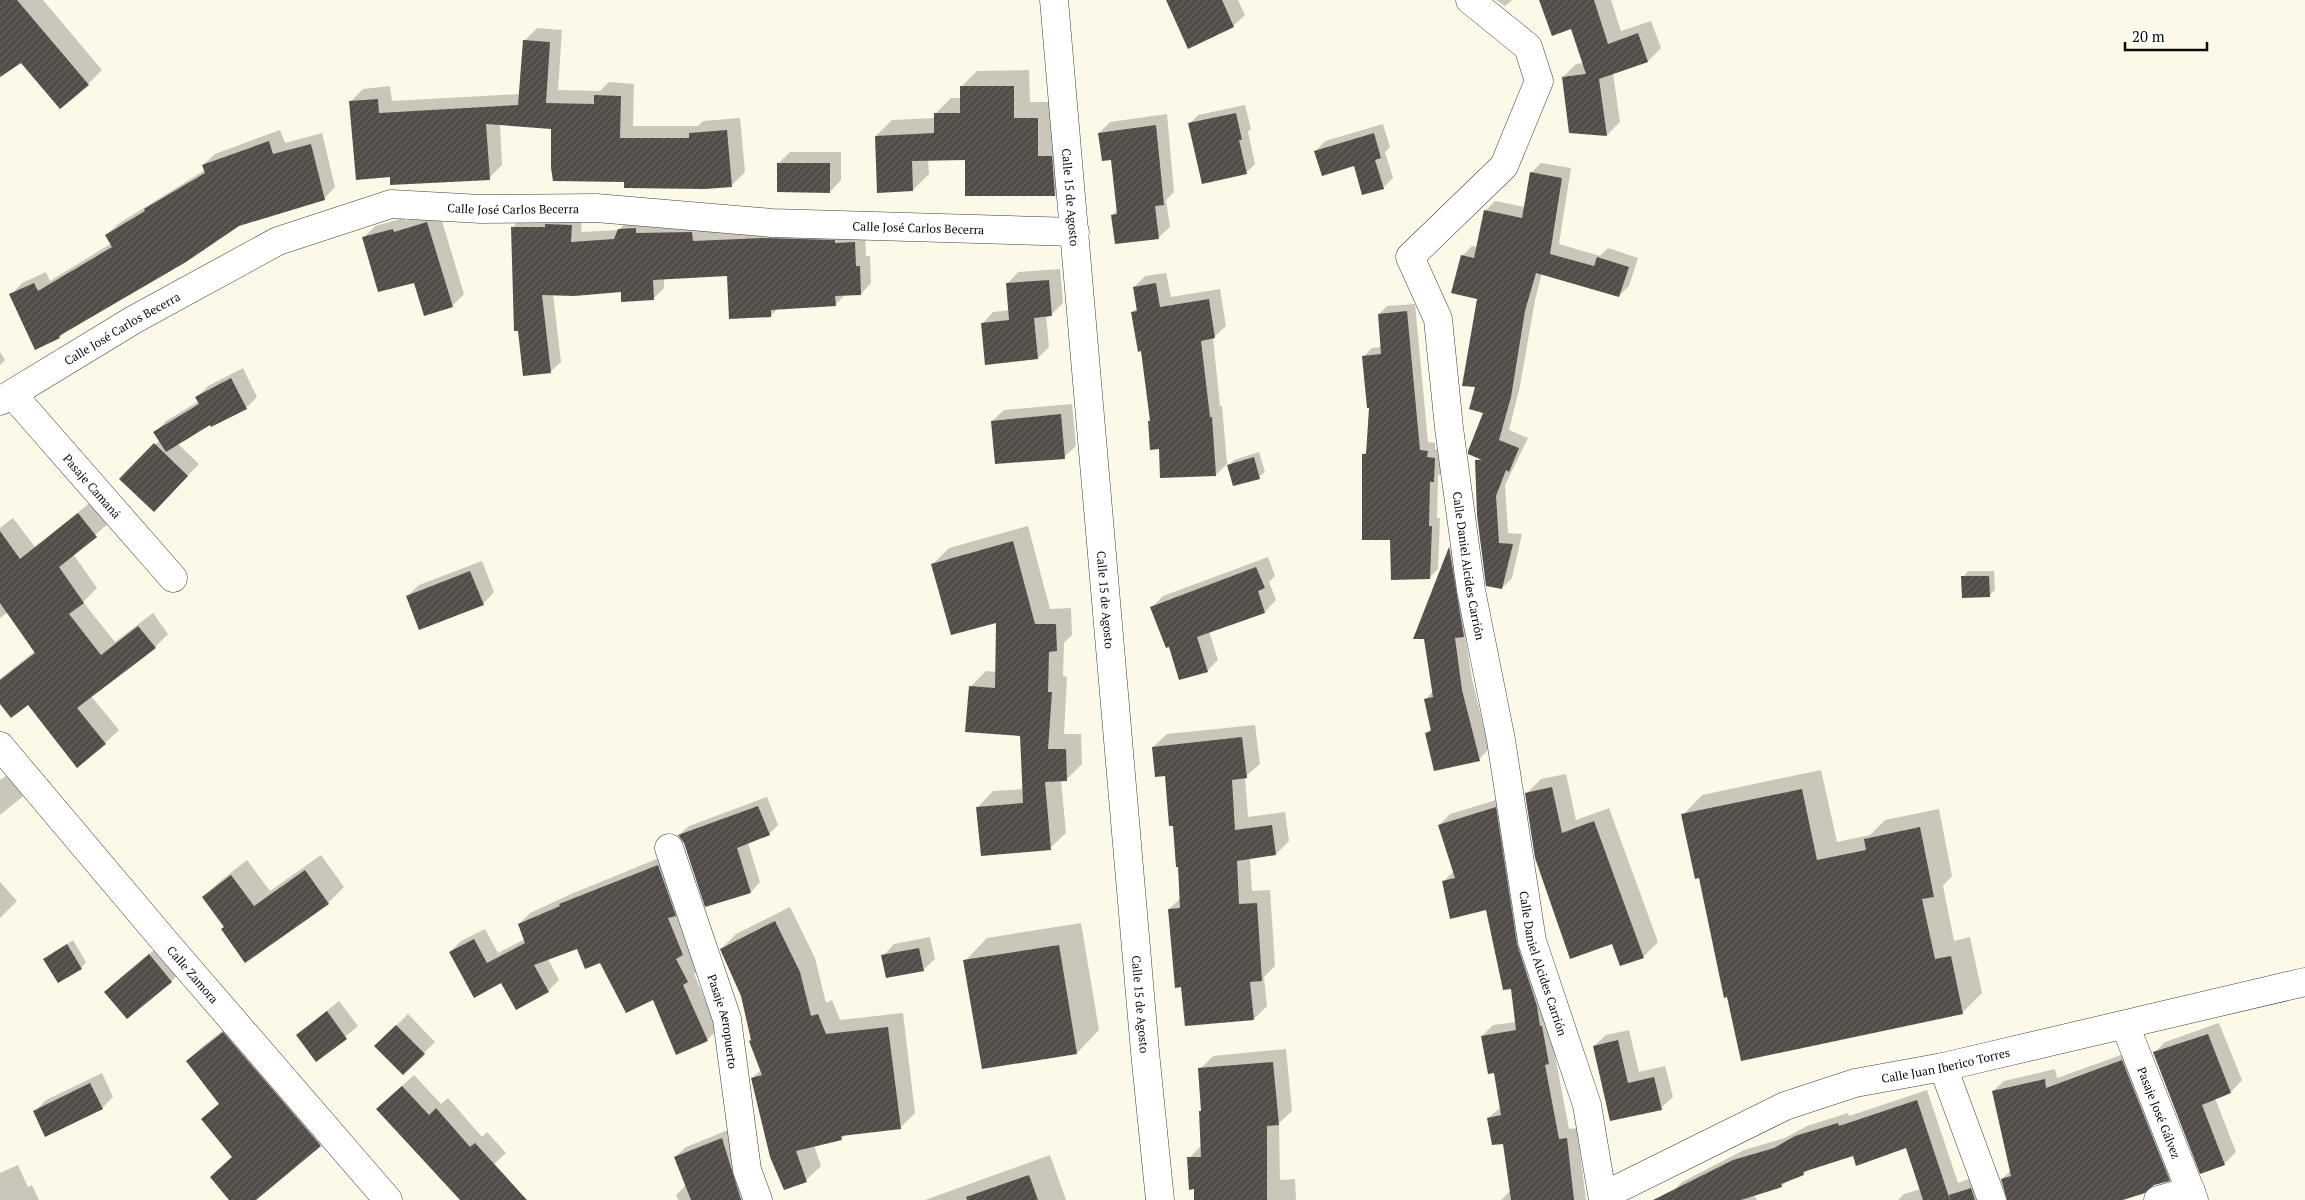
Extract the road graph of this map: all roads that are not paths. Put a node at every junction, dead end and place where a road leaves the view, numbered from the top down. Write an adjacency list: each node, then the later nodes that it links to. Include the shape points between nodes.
1 (1054, 0): 3 (street, Calle 15 de Agosto)
2 (1470, 0): 12 (street, Calle Daniel Alcides Carrión, via 1528,46 1539,81 1504,166 1410,257 1438,319 1471,590 1502,740 1532,941 1587,1105)
3 (1075, 232): 4 (street, Calle José Carlos Becerra, via 772,223 596,208 481,209 391,204 278,241 135,319); 15 (street, Calle 15 de Agosto)
4 (6, 397): 5 (street, Pasaje Camaná)
5 (173, 578)
6 (0, 746): 13 (street, Calle Zamora)
7 (669, 848): 14 (street, Pasaje Aeropuerto, via 727,1019 747,1170)
8 (2305, 982): 9 (street, Calle Juan Iberico Torres)
9 (2125, 1024): 10 (street, Calle Juan Iberico Torres); 11 (street, Pasaje José Gálvez)
10 (1943, 1067): 12 (street, Calle Juan Iberico Torres, via 1855,1083 1785,1106); 16 (street)
11 (2192, 1196): 17 (street)
12 (1603, 1198)
13 (388, 1200)
14 (758, 1200)
15 (1160, 1200)
16 (1992, 1200)
17 (2158, 1200)

